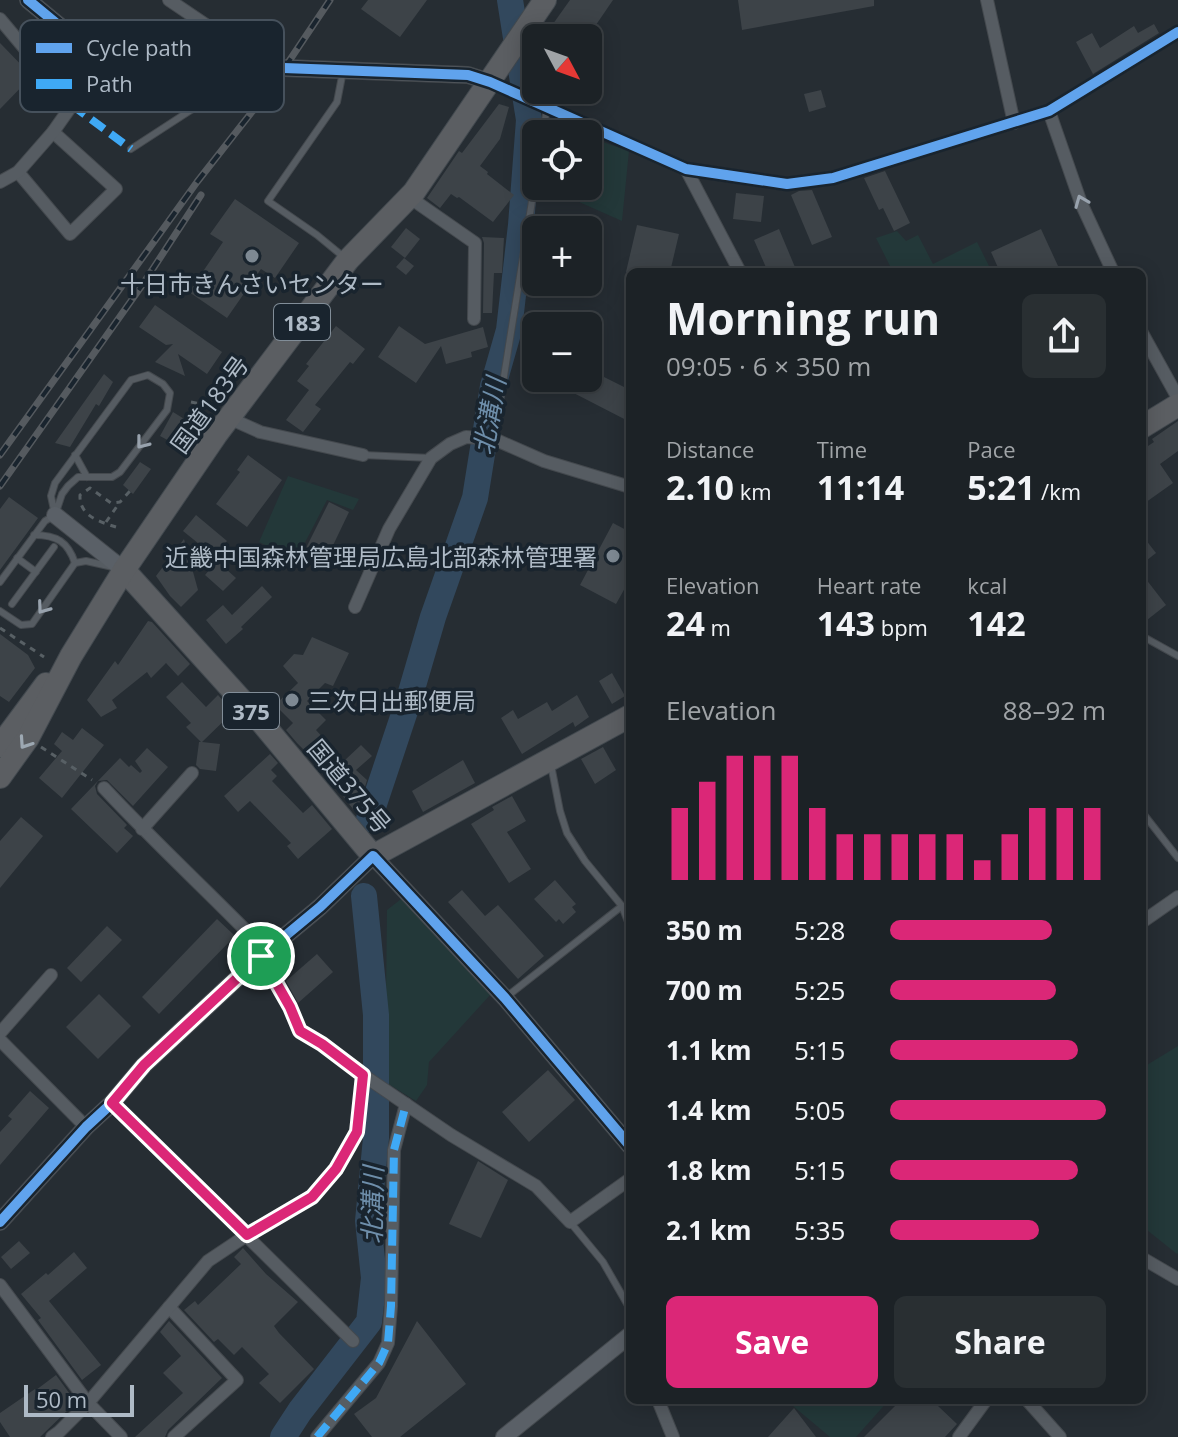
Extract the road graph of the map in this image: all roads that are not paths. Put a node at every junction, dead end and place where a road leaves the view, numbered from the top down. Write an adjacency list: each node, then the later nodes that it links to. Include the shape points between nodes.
1 (28, 0): 6 (street)
2 (169, 0): 7 (street)
3 (545, 0): 12 (highway, 国道183号 / 183)
4 (987, 0): 18 (street)
5 (0, 19): 9 (street)
6 (52, 20)
7 (199, 20)
8 (1178, 32): 14 (street)
9 (20, 43)
10 (284, 67): 11 (street)
11 (343, 70): 12 (street, via 468,75); 26 (lane, via 337,102 268,201)
12 (490, 82): 13 (street); 24 (highway, 国道183号 / 183)
13 (543, 106): 17 (lane); 21 (street)
14 (1049, 111): 18 (street); 28 (street, one-way to 14, via 1081,203)
15 (67, 112): 19 (street)
16 (188, 112): 20 (lane)
17 (543, 120)
18 (1014, 123): 21 (street, via 833,178 787,184)
19 (53, 132): 22 (street); 22 (street, via 116,189 70,234)
20 (131, 149)
21 (686, 169): 27 (street)
22 (18, 172): 23 (street)
23 (0, 182)
24 (409, 197): 26 (highway, 国道183号 / 183); 29 (street, via 475,243)
25 (531, 200): 35 (lane)
26 (348, 260): 33 (highway, 国道183号 / 183)
27 (738, 268)
28 (1111, 268)
29 (474, 319)
30 (1146, 340): 31 (street)
31 (1178, 398)
32 (1178, 405): 34 (highway)
33 (229, 418): 37 (street, via 260,432); 46 (highway, 国道183号 / 183)
34 (1146, 425)
35 (486, 438): 38 (street, via 466,437); 40 (street)
36 (75, 455): 39 (lane); 39 (lane, one-way to 39, via 131,380 148,375 170,393 167,410 120,472); 41 (lane, via 55,483)
37 (363, 455): 38 (lane)
38 (431, 458): 50 (street, via 389,529)
39 (87, 477): 41 (lane, via 68,486)
40 (626, 486)
41 (55, 515): 42 (lane); 46 (street)
42 (34, 535): 44 (lane); 45 (lane, via 57,539 71,550)
43 (54, 547): 47 (lane)
44 (17, 558): 47 (lane); 48 (lane)
45 (75, 563): 46 (lane); 51 (lane, one-way to 51, via 32,624 21,625)
46 (124, 570): 53 (highway, 国道183号 / 183); 63 (highway, 国道375号 / 375)
47 (36, 572): 49 (lane)
48 (0, 582)
49 (12, 604)
50 (355, 607)
51 (0, 611)
52 (1146, 638): 54 (lane)
53 (71, 656): 56 (highway, 国道183号 / 183); 59 (highway, 国道183号 / 183, one-way to 59, via 28,738)
54 (1178, 656)
55 (626, 718): 57 (highway, 国道375号)
56 (0, 746)
57 (550, 761): 63 (highway, 国道375号); 66 (lane, via 567,833)
58 (192, 773): 62 (street)
59 (0, 777)
60 (104, 788): 62 (street)
61 (1146, 817): 64 (lane)
62 (142, 829): 69 (street)
63 (373, 856): 69 (street); 71 (street)
64 (1178, 858)
65 (1178, 897): 68 (street)
66 (622, 906): 67 (lane); 71 (lane)
67 (626, 916)
68 (1146, 919)
69 (264, 954): 72 (street); 76 (street, via 144,1065)
70 (51, 975): 73 (street)
71 (505, 998): 79 (street)
72 (299, 1030): 75 (lane)
73 (0, 1033)
74 (0, 1040): 78 (street)
75 (363, 1075): 77 (street); 83 (street, via 357,1132 336,1169 312,1197)
76 (112, 1103): 78 (street); 83 (street)
77 (406, 1104): 82 (street, via 536,1186); 99 (street, via 394,1150 388,1343 379,1363)
78 (86, 1127): 81 (street)
79 (626, 1141)
80 (626, 1182): 82 (street)
81 (0, 1222)
82 (570, 1222): 87 (lane, via 603,1262)
83 (247, 1235): 88 (street, via 208,1261); 90 (street)
84 (1146, 1260): 85 (street)
85 (1178, 1279)
86 (0, 1285): 91 (street)
87 (626, 1302)
88 (169, 1307): 91 (street); 98 (street, via 237,1380)
89 (626, 1338): 100 (street)
90 (353, 1341)
91 (88, 1403): 96 (street); 97 (street)
92 (660, 1404): 95 (street)
93 (983, 1404): 102 (street)
94 (1031, 1404): 103 (street)
95 (671, 1433): 101 (street)
96 (52, 1437)
97 (121, 1437)
98 (174, 1437)
99 (317, 1437)
100 (504, 1437)
101 (659, 1437)
102 (959, 1437)
103 (1060, 1437)

